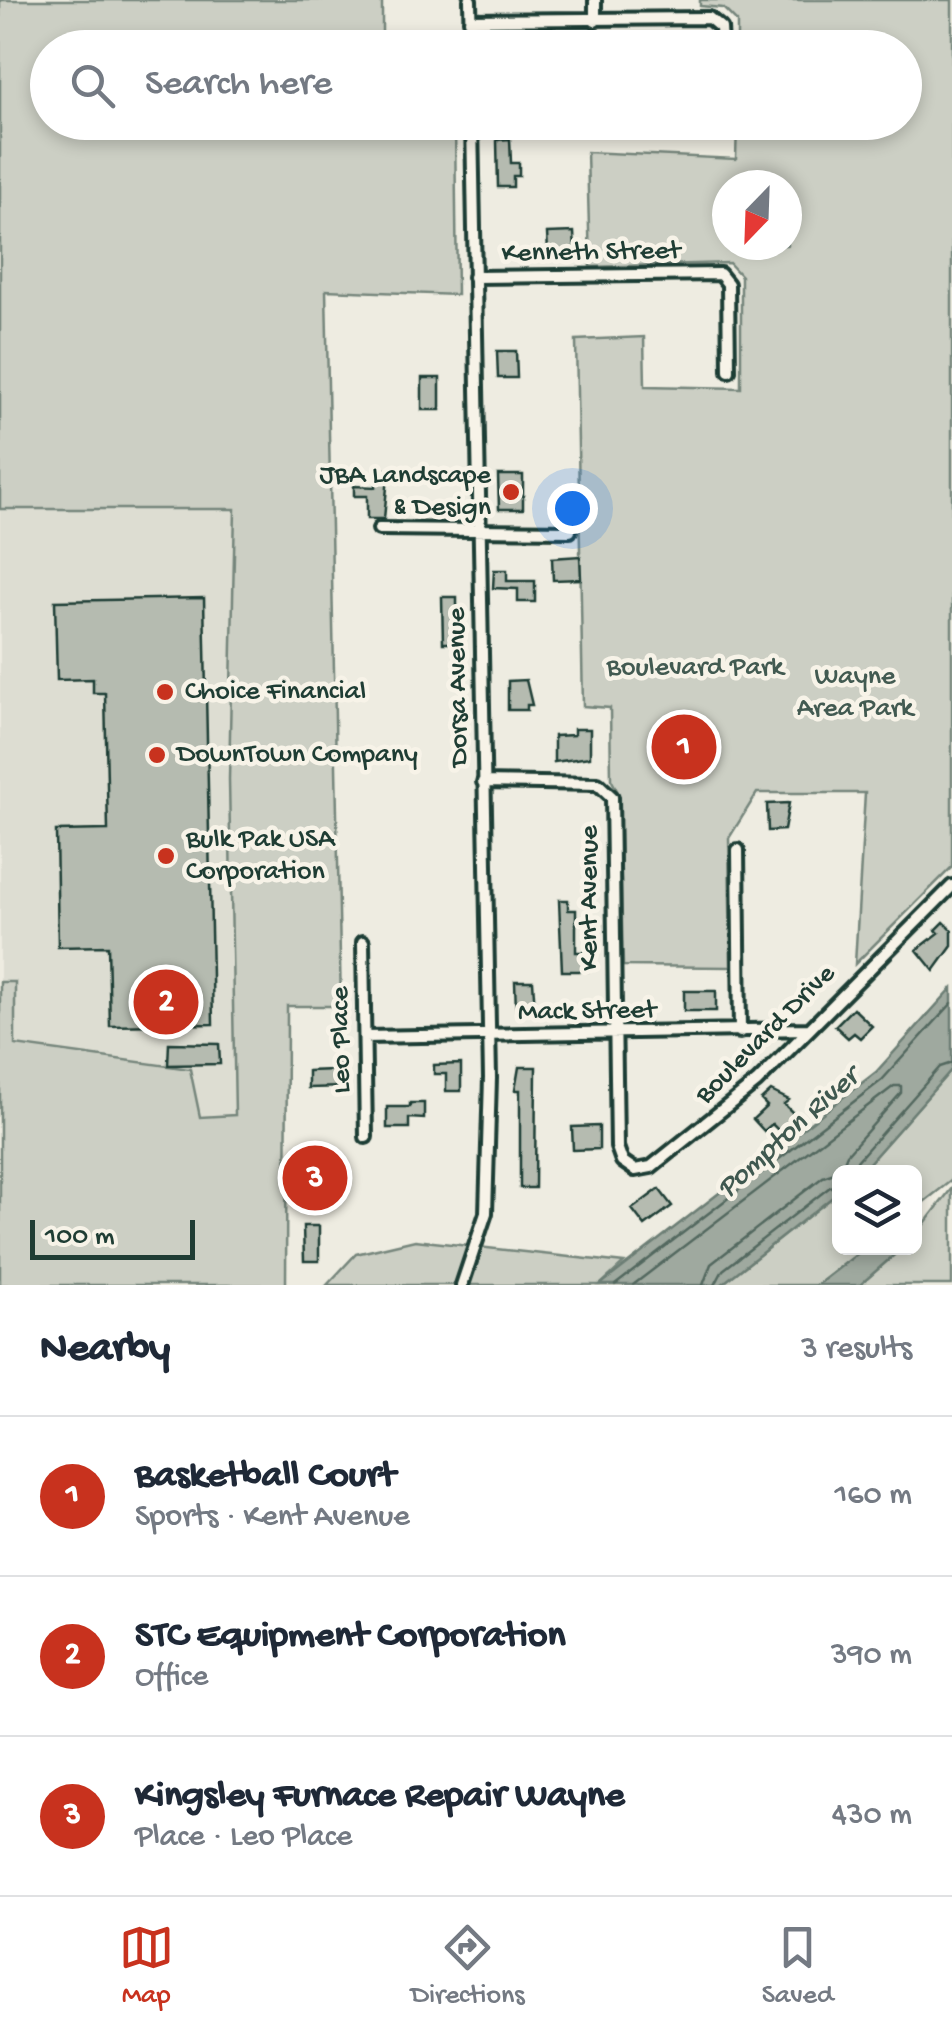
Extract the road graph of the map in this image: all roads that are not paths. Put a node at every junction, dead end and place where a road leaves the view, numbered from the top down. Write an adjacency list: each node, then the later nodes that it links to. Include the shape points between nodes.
1 (470, 0): 3 (street)
2 (595, 0): 4 (street)
3 (470, 20): 4 (street); 5 (street)
4 (594, 21): 6 (street, via 697,19 718,22)
5 (470, 30)
6 (719, 30)
7 (472, 140): 8 (street, Dorsa Avenue)
8 (474, 277): 9 (street, Kenneth Street, via 720,274 728,280); 11 (street, Dorsa Avenue)
9 (729, 370)
10 (379, 529): 11 (street)
11 (478, 531): 12 (street); 13 (street, Dorsa Avenue)
12 (570, 531)
13 (483, 782): 19 (street, Kent Avenue, via 604,786 612,796); 20 (street, Dorsa Avenue)
14 (738, 850): 18 (street)
15 (952, 886): 17 (street, Boulevard Drive)
16 (363, 942): 21 (street, Leo Place)
17 (809, 1028): 18 (street, Mack Street); 22 (street, Boulevard Drive, via 749,1088 652,1167 628,1167)
18 (740, 1032): 19 (street, Mack Street)
19 (614, 1034): 20 (street, Mack Street); 22 (street, Kent Avenue)
20 (489, 1036): 21 (street, Mack Street); 24 (street, Dorsa Avenue, via 486,1213)
21 (365, 1037): 23 (street, Leo Place)
22 (616, 1133)
23 (366, 1137)
24 (462, 1285)

